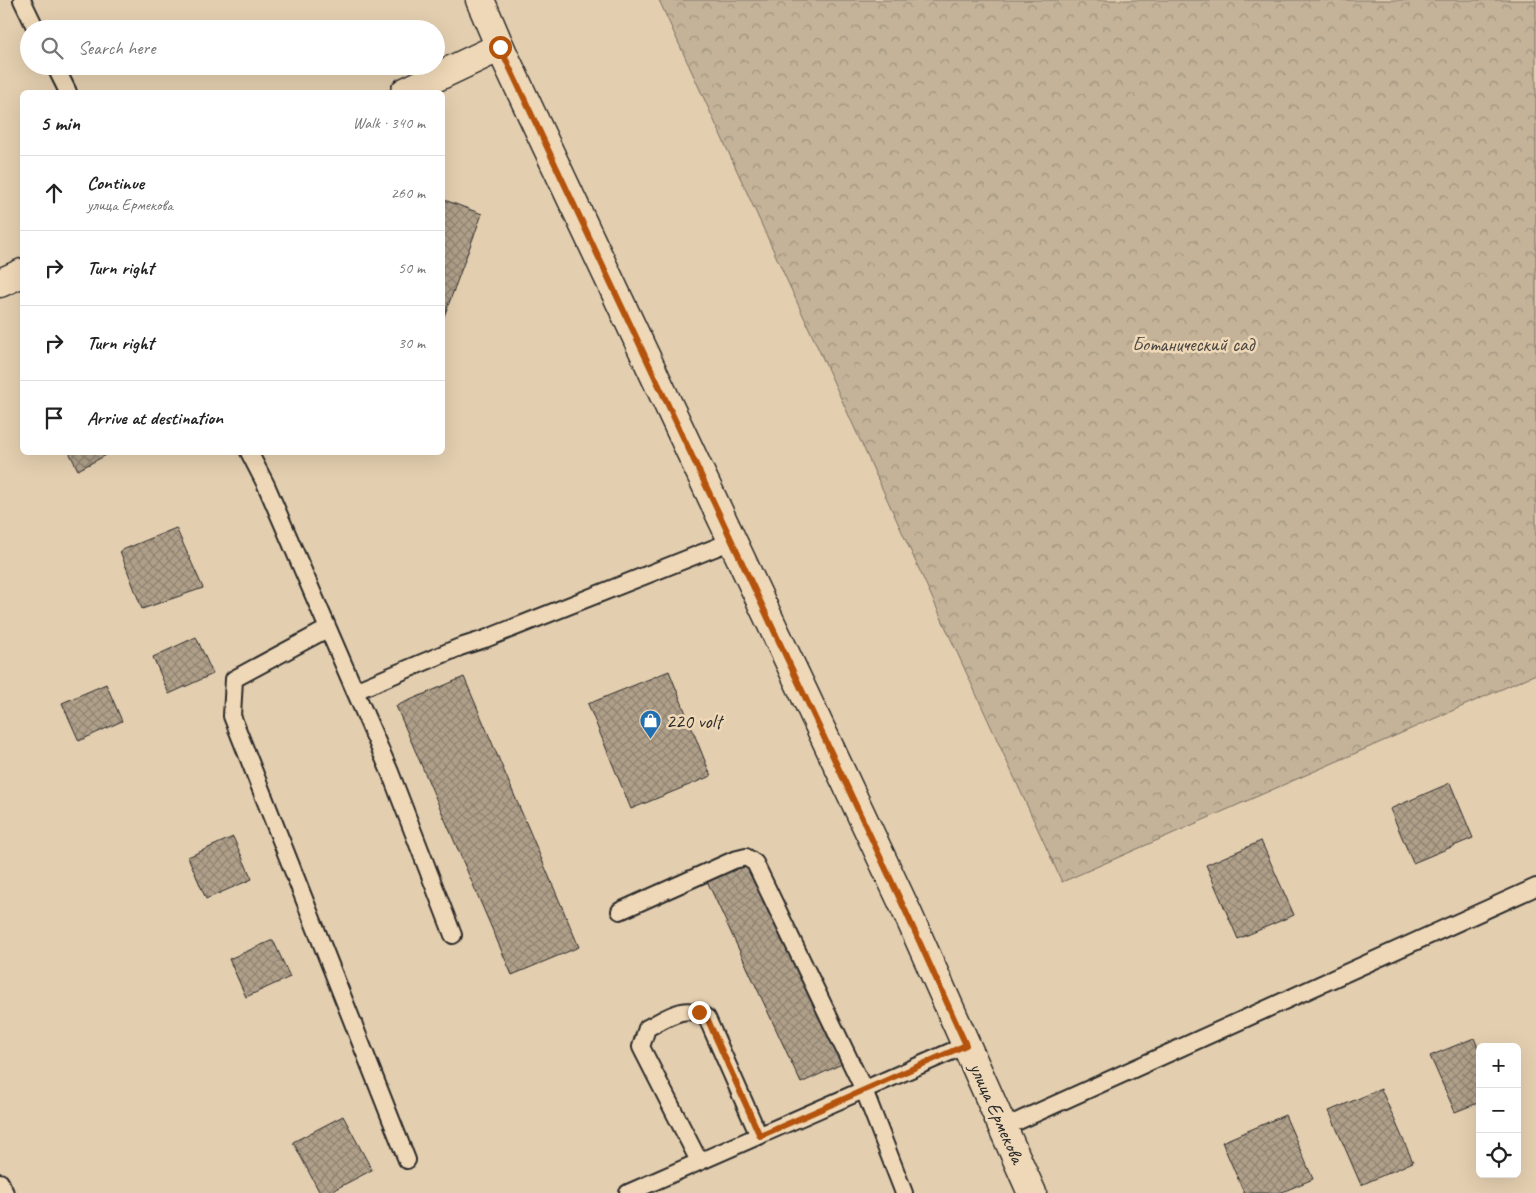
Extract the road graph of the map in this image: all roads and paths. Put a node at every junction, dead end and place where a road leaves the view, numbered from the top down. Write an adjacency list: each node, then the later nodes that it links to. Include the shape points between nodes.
1 (22, 0): 3 (lane)
2 (480, 0): 4 (main road, улица Ермекова)
3 (32, 20)
4 (500, 47): 5 (main road); 13 (main road, улица Ермекова)
5 (445, 73)
6 (60, 75): 8 (lane)
7 (441, 75): 9 (main road)
8 (67, 90)
9 (409, 90)
10 (20, 274): 11 (main road)
11 (0, 283)
12 (250, 455): 14 (lane)
13 (732, 541): 15 (lane); 19 (main road, улица Ермекова)
14 (327, 629): 15 (lane); 23 (lane, via 234,679 232,716)
15 (355, 691): 18 (lane, via 390,772)
16 (1536, 887): 21 (lane)
17 (620, 911): 20 (lane, via 734,860 746,857 755,862)
18 (452, 935)
19 (966, 1045): 20 (lane); 21 (main road, улица Ермекова)
20 (864, 1090): 22 (lane); 28 (lane)
21 (1003, 1128): 29 (main road, улица Ермекова)
22 (760, 1136): 24 (lane); 24 (lane, via 707,1018 687,1009 647,1028 641,1047)
23 (407, 1160)
24 (699, 1161): 27 (lane)
25 (0, 1182): 26 (lane)
26 (5, 1193)
27 (628, 1193)
28 (904, 1193)
29 (1032, 1193)

